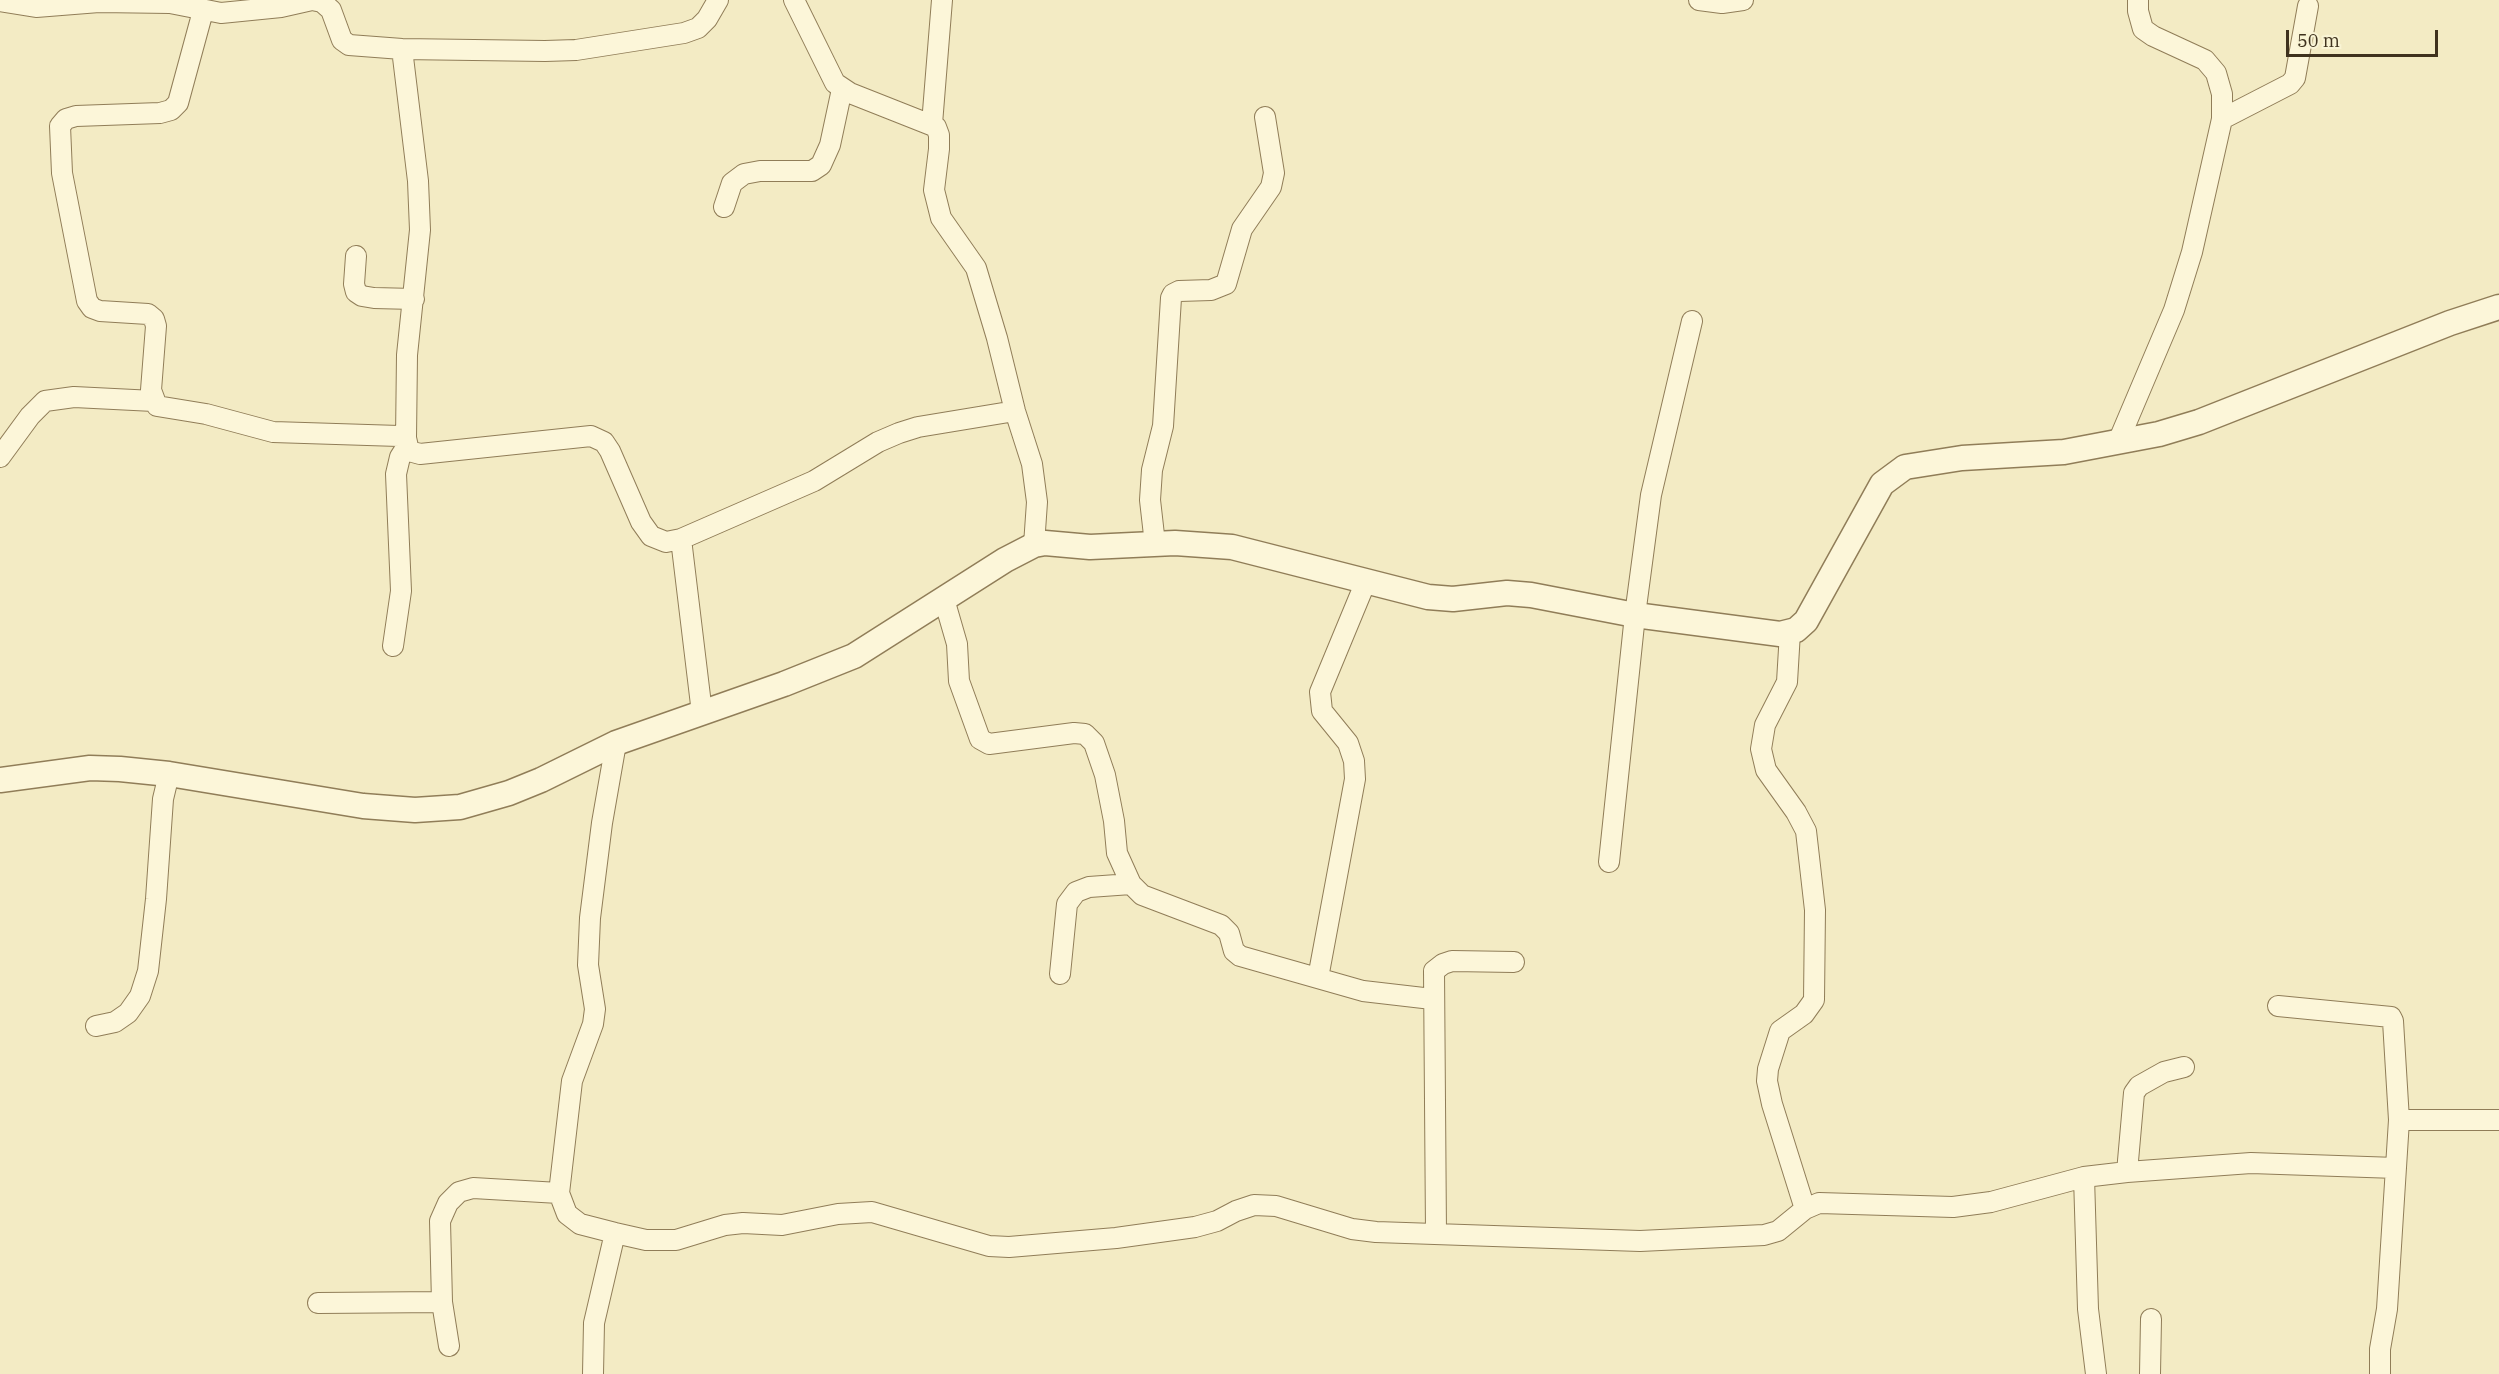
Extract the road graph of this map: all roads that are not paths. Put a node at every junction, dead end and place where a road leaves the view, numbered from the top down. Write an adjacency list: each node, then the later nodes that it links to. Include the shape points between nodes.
1 (718, 0): 12 (street, via 698,28 616,45 576,50)
2 (794, 0): 13 (street, via 829,73)
3 (942, 0): 16 (street)
4 (1700, 0): 5 (street)
5 (1743, 0)
6 (2138, 0): 15 (street, via 2143,29 2205,60 2216,73 2223,94)
7 (0, 1): 8 (street, via 36,7)
8 (170, 1): 11 (street)
9 (333, 5): 11 (street, via 312,0 243,11); 12 (street, via 342,40 349,45)
10 (2308, 6): 15 (street, via 2295,78)
11 (202, 11): 22 (street, via 178,103 171,110 76,116 60,126 63,173 87,301 100,311 148,314 154,319)
12 (402, 49): 19 (street, via 418,181 420,230)
13 (842, 89): 16 (street); 17 (street, via 828,151 821,165 812,171 744,174 732,183)
14 (1265, 117): 28 (street, via 1274,172 1270,187 1242,229 1226,284 1211,290 1179,291 1171,298 1163,426 1152,470 1150,500)
15 (2222, 119): 25 (street, via 2192,252 2174,310)
16 (932, 124): 23 (street, via 939,135 934,190 940,218 976,268)
17 (724, 207)
18 (356, 256): 19 (street, via 356,292 362,296)
19 (414, 299): 24 (street, via 407,355)
20 (2499, 307): 25 (street, via 2199,422)
21 (1692, 321): 32 (street, via 1651,495)
22 (154, 401): 24 (street, via 157,406 171,410 206,414 273,432 384,434); 26 (street, via 74,397 45,401)
23 (1015, 411): 27 (street, via 898,433 814,481); 29 (street, via 1032,464 1037,502)
24 (407, 442): 27 (street, via 413,453 420,454 591,436 604,442 610,451 651,536 666,542); 34 (street, via 396,474 401,591)
25 (2118, 442): 33 (street, via 2064,452 1962,458 1905,467 1882,484 1806,621)
26 (0, 457)
27 (681, 539): 35 (street)
28 (1155, 544): 29 (street); 30 (street, via 1232,547)
29 (1034, 545): 31 (street)
30 (1366, 581): 32 (street, via 1428,597 1530,595); 43 (street, via 1320,692 1322,711 1348,743 1355,779)
31 (944, 599): 35 (street, via 854,656); 40 (street, via 957,644 959,681 980,739 989,744 1074,733 1090,738 1105,775 1117,853)
32 (1635, 615): 33 (street, via 1761,633); 39 (street)
33 (1790, 632): 54 (street, via 1787,682 1765,725 1761,749 1766,770 1806,831 1815,910 1814,1000 1804,1014 1780,1031 1767,1081)
34 (393, 646)
35 (702, 713): 36 (street)
36 (616, 743): 37 (street, via 541,780 460,807 415,810 363,806); 53 (street, via 590,918 588,965 595,1009 572,1081)
37 (169, 774): 38 (street, via 90,768); 46 (street, via 163,799 148,970 140,996 128,1013 115,1022)
38 (0, 780)
39 (1609, 862)
40 (1131, 884): 42 (street, via 1089,887 1076,892 1067,904); 43 (street, via 1142,895 1221,925 1240,956)
41 (1514, 962): 44 (street, via 1443,964 1434,970)
42 (1060, 974)
43 (1318, 978): 44 (street, via 1363,991)
44 (1432, 999): 56 (street)
45 (2278, 1006): 48 (street, via 2391,1017)
46 (96, 1026)
47 (2184, 1067): 51 (street, via 2164,1072 2134,1093)
48 (2399, 1120): 49 (street); 50 (street)
49 (2499, 1120)
50 (2396, 1168): 51 (street, via 2251,1163); 64 (street)
51 (2127, 1172): 52 (street)
52 (2085, 1177): 54 (street, via 1991,1202 1953,1207 1838,1202); 62 (street, via 2088,1309)
53 (559, 1193): 55 (street, via 567,1214 580,1224); 57 (street, via 473,1188 459,1192 448,1203 440,1221)
54 (1805, 1209): 56 (street, via 1778,1231 1764,1235 1640,1241)
55 (615, 1233): 56 (street, via 646,1240 675,1240 743,1222 782,1225 864,1211 989,1246 1009,1247 1195,1227 1254,1205 1276,1206 1352,1229); 61 (street, via 594,1323)
56 (1436, 1233)
57 (442, 1302): 58 (street); 60 (street)
58 (318, 1303)
59 (2151, 1319): 63 (street)
60 (449, 1346)
61 (593, 1374)
62 (2096, 1374)
63 (2150, 1374)
64 (2380, 1374)

